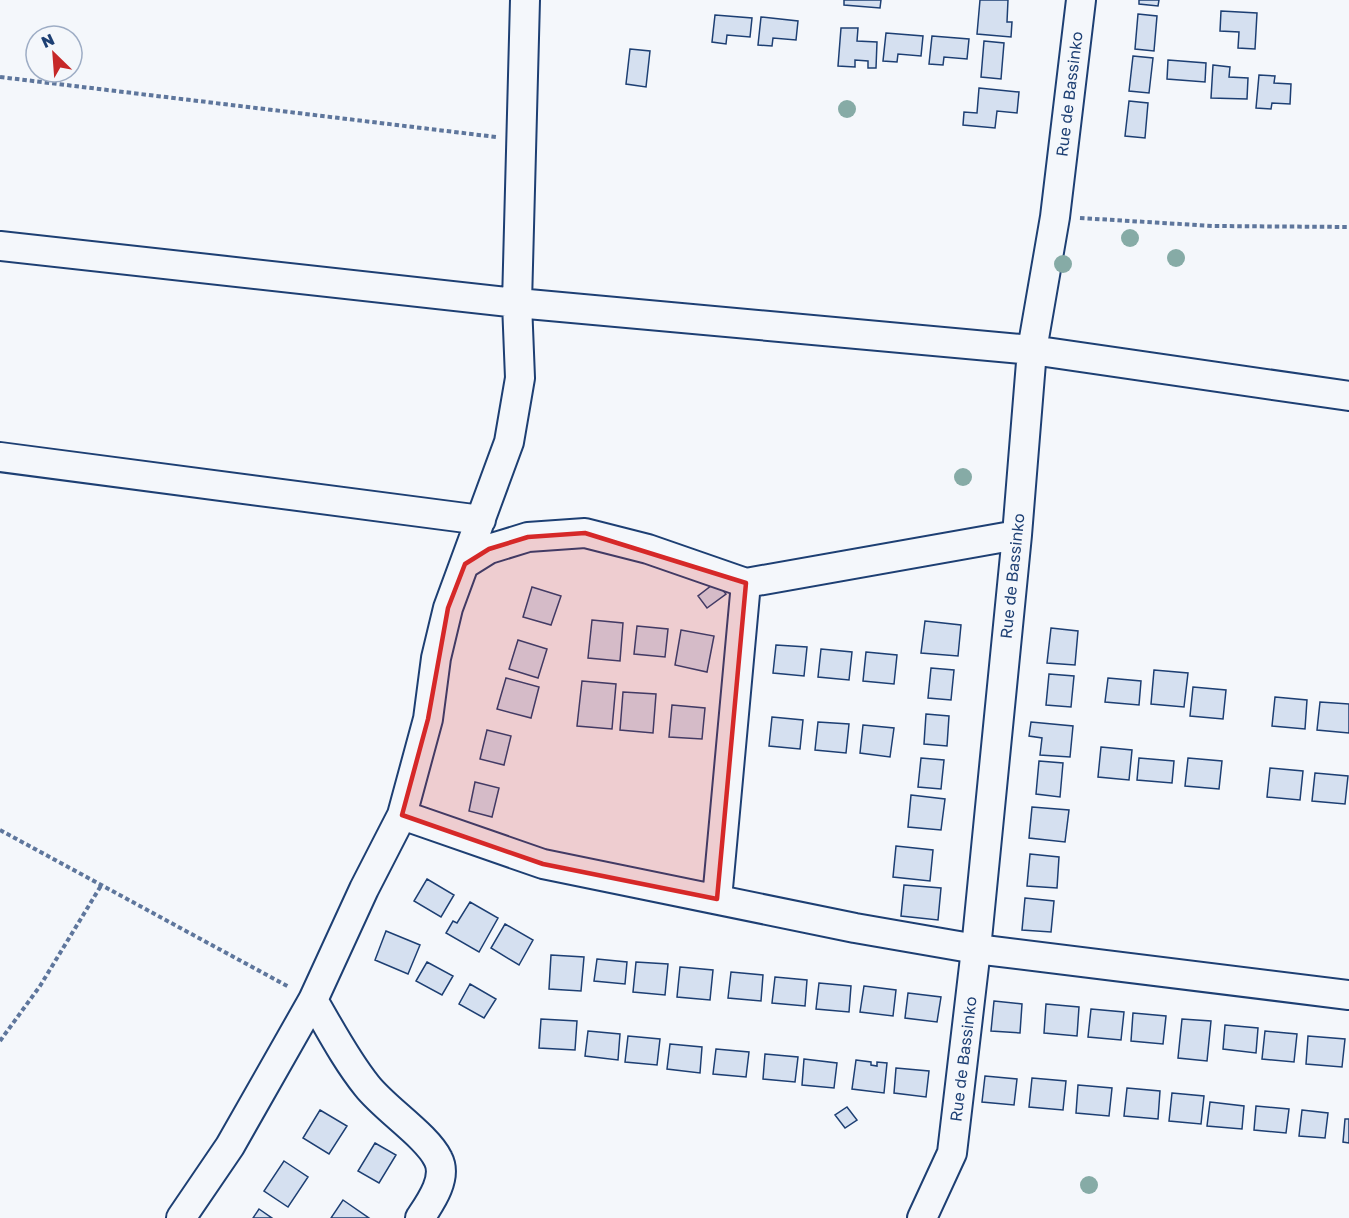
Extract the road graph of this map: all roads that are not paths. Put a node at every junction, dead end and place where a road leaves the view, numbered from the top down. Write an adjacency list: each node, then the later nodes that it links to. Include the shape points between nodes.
1 (525, 0): 4 (street)
2 (1081, 0): 5 (street, Rue de Bassinko, via 1055,217)
3 (0, 246): 4 (street)
4 (516, 303): 5 (street); 8 (street, via 520,378 509,442)
5 (1032, 350): 6 (street); 9 (street, Rue de Bassinko)
6 (1349, 396)
7 (0, 457): 8 (street)
8 (481, 520): 10 (street)
9 (1017, 535): 11 (street); 14 (street, Rue de Bassinko)
10 (465, 564): 11 (street, via 489,549 528,537 585,533 648,549); 12 (street, via 448,608 428,719)
11 (746, 583): 13 (street)
12 (402, 815): 13 (street, via 543,864); 16 (street)
13 (717, 899): 14 (street)
14 (976, 949): 15 (street); 19 (street, Rue de Bassinko, via 952,1153)
15 (1349, 995)
16 (313, 1000): 17 (street, via 230,1146); 18 (street, via 367,1087 439,1160 441,1176)
17 (181, 1218)
18 (420, 1218)
19 (922, 1218)

